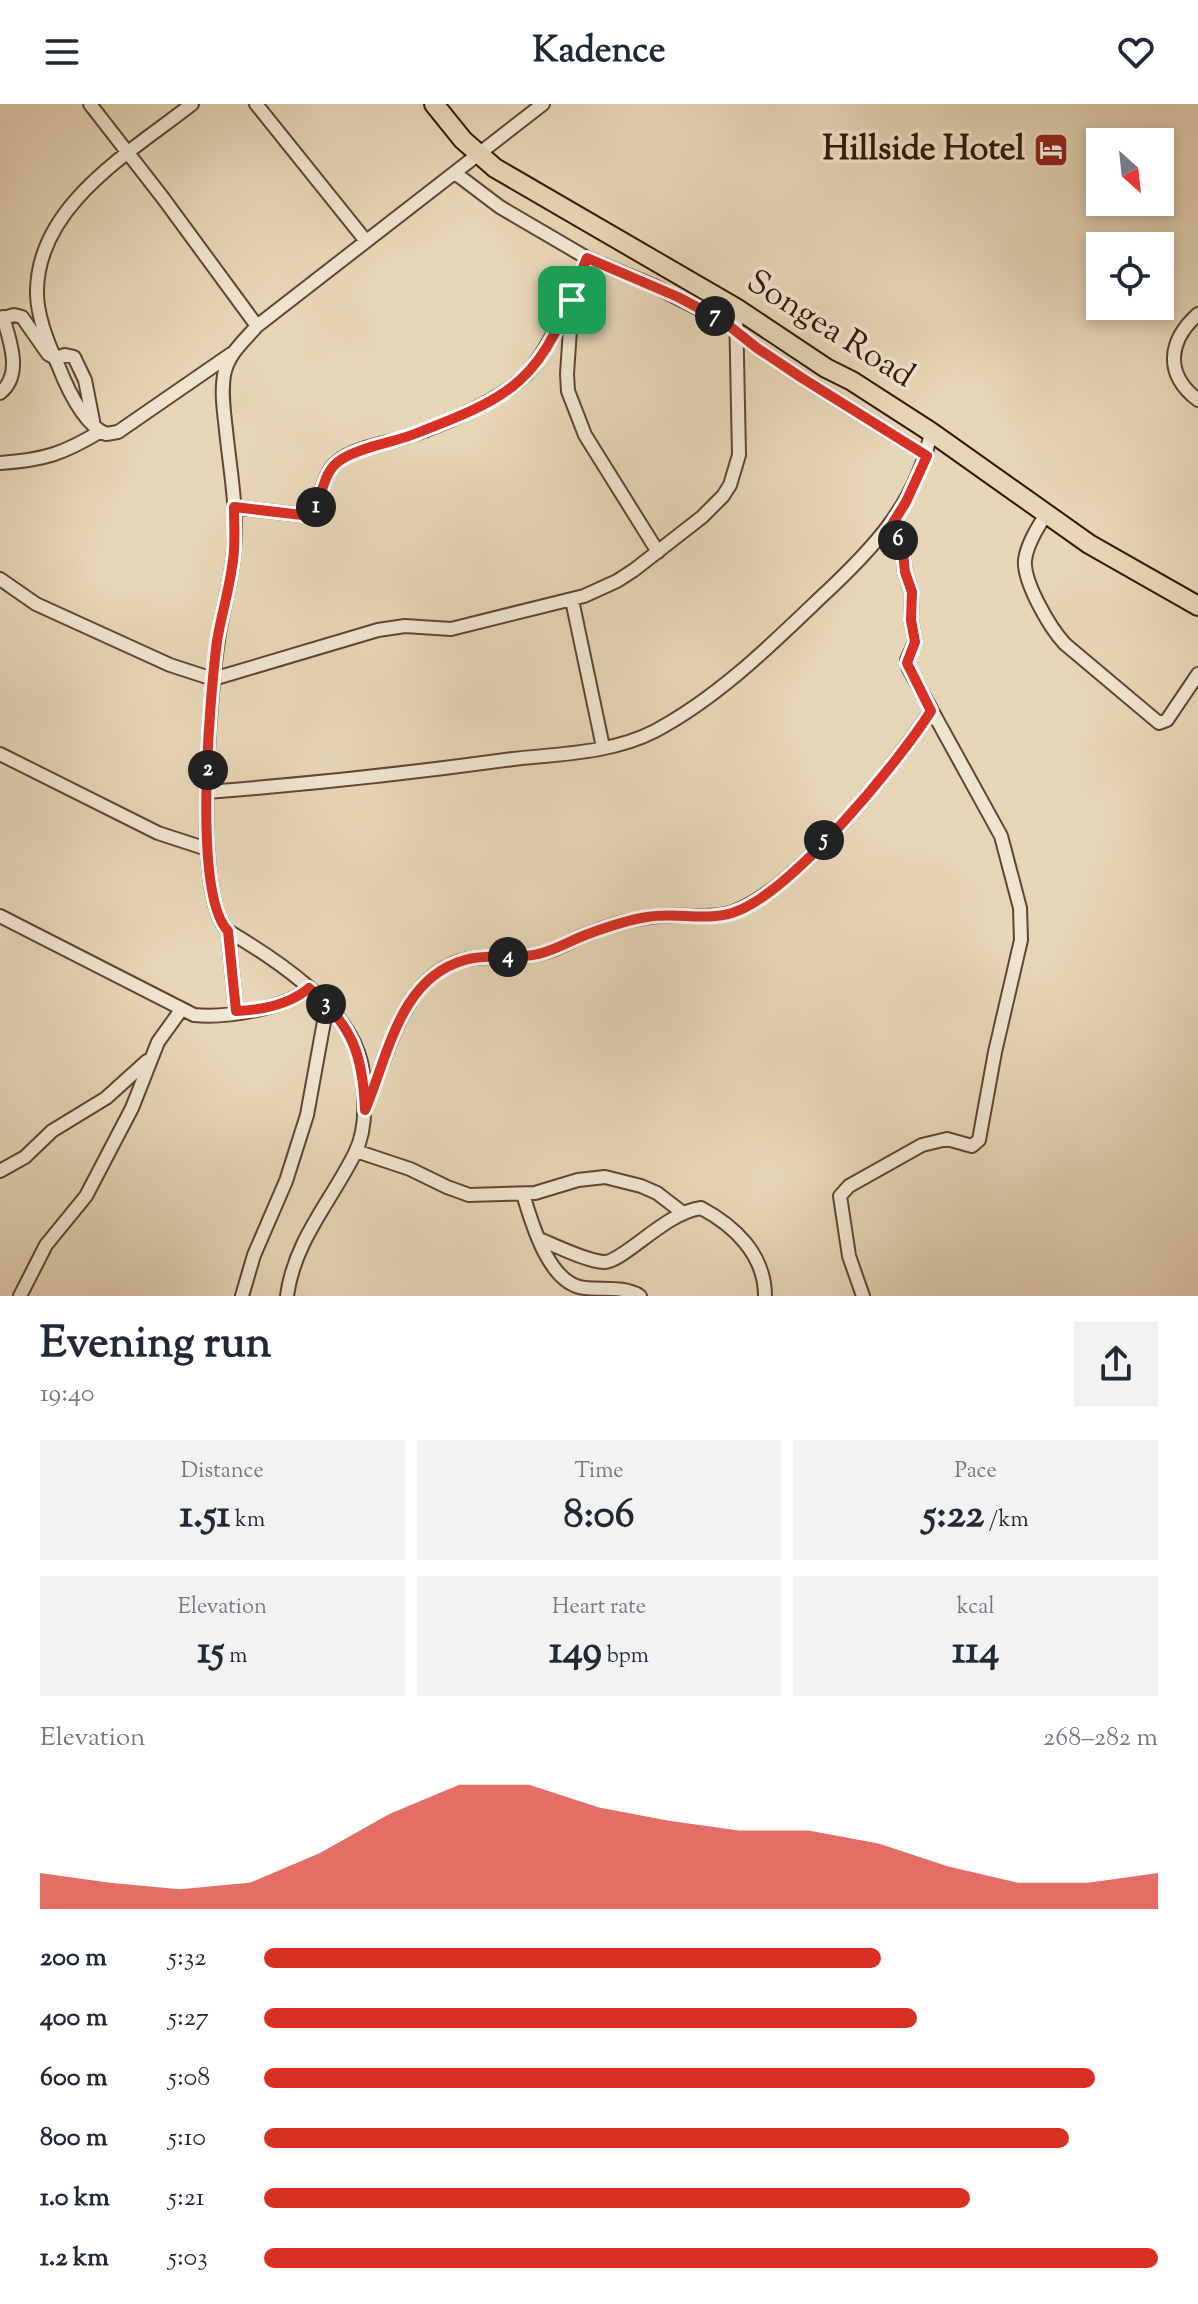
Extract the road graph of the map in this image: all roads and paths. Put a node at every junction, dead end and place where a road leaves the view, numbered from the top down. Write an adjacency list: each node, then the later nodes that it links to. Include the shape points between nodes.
1 (90, 104): 6 (street)
2 (192, 104): 6 (street)
3 (256, 104): 9 (street)
4 (434, 104): 7 (highway, Songea Road)
5 (543, 104): 7 (street)
6 (129, 153): 15 (street); 18 (street, via 67,211 43,255 39,312)
7 (479, 155): 8 (street); 12 (highway, Songea Road)
8 (455, 173): 9 (street); 10 (street, via 500,207)
9 (366, 241): 15 (street)
10 (587, 258): 11 (street); 16 (street, via 678,297)
11 (572, 300): 25 (street, via 519,381 417,433 337,462 312,512); 28 (street, via 567,374 576,415)
12 (736, 308): 16 (street); 22 (highway, Songea Road)
13 (1198, 314): 20 (street, via 1176,345 1173,364 1183,386)
14 (2, 318): 18 (street, via 14,315 27,321 42,348); 19 (street, via 12,375)
15 (257, 326): 17 (street)
16 (736, 330): 23 (street); 28 (street, via 740,443 735,472 723,496)
17 (231, 354): 21 (street, via 118,432); 25 (street, via 223,399)
18 (55, 358): 21 (street, via 76,401); 21 (street, via 74,357 80,366)
19 (0, 393)
20 (1198, 400)
21 (97, 428): 24 (street, via 66,452)
22 (931, 432): 23 (street); 26 (highway, Songea Road)
23 (927, 456): 27 (street)
24 (0, 463)
25 (234, 507): 33 (street, via 234,550)
26 (1046, 514): 31 (highway, Songea Road); 32 (street, via 1025,557 1025,569 1052,630 1065,644 1159,723 1167,720)
27 (891, 526): 34 (street, via 912,592 915,642 907,663); 35 (street, via 867,555 719,689 652,733)
28 (658, 552): 30 (street, via 617,581)
29 (0, 579): 33 (street, via 36,604)
30 (572, 600): 33 (street, via 451,629 378,630); 35 (street)
31 (1198, 606)
32 (1198, 674)
33 (213, 679): 37 (street)
34 (931, 711): 46 (street, via 840,825 750,904 731,913 648,917 529,956 463,960 433,977 404,1012 388,1043); 57 (street, via 1001,836 1020,908 1021,940 979,1140 972,1146 947,1139 922,1145 840,1196 849,1256)
35 (603, 747): 37 (street, via 328,783)
36 (0, 754): 38 (street, via 158,833)
37 (207, 792): 38 (street)
38 (207, 849): 40 (street, via 214,908)
39 (0, 916): 43 (street)
40 (228, 931): 41 (street); 44 (street)
41 (309, 988): 42 (street); 44 (street, via 272,1007)
42 (327, 1005): 46 (street, via 360,1058); 53 (street, via 307,1115)
43 (181, 1010): 44 (street, via 207,1016); 45 (street)
44 (236, 1011)
45 (150, 1058): 48 (street, via 106,1098); 52 (street, via 116,1141 82,1202 46,1245)
46 (365, 1110): 47 (street)
47 (356, 1151): 49 (street, via 469,1195); 54 (street, via 298,1254)
48 (0, 1171)
49 (523, 1194): 50 (street, via 605,1177 657,1193); 51 (street)
50 (683, 1213): 51 (street, via 618,1259 604,1262); 56 (street, via 701,1208 740,1235 757,1259)
51 (539, 1239): 55 (street, via 568,1283)
52 (20, 1296)
53 (242, 1296)
54 (287, 1296)
55 (640, 1296)
56 (765, 1296)
57 (863, 1296)

